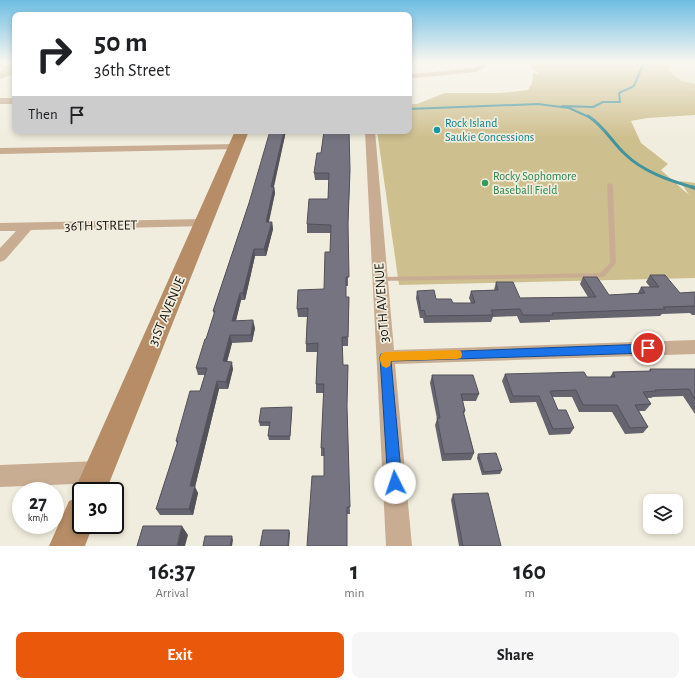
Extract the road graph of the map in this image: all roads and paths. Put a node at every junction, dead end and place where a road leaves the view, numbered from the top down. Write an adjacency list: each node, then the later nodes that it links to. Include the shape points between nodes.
1 (0, 101): 2 (street)
2 (12, 101)
3 (370, 134): 11 (street, 30TH AVENUE)
4 (238, 139): 5 (street); 7 (street, 31ST AVENUE)
5 (0, 151)
6 (610, 185): 11 (lane, via 613,263 602,275)
7 (202, 223): 9 (street, 36TH STREET); 15 (street, 31ST AVENUE)
8 (0, 227): 9 (street, 36TH STREET)
9 (27, 227): 10 (street)
10 (0, 257)
11 (380, 279): 13 (street, 30TH AVENUE)
12 (695, 347): 13 (street)
13 (385, 357): 18 (street, 30TH AVENUE)
14 (0, 476): 15 (street)
15 (94, 482)
16 (72, 534): 17 (street)
17 (67, 546)
18 (400, 546)

